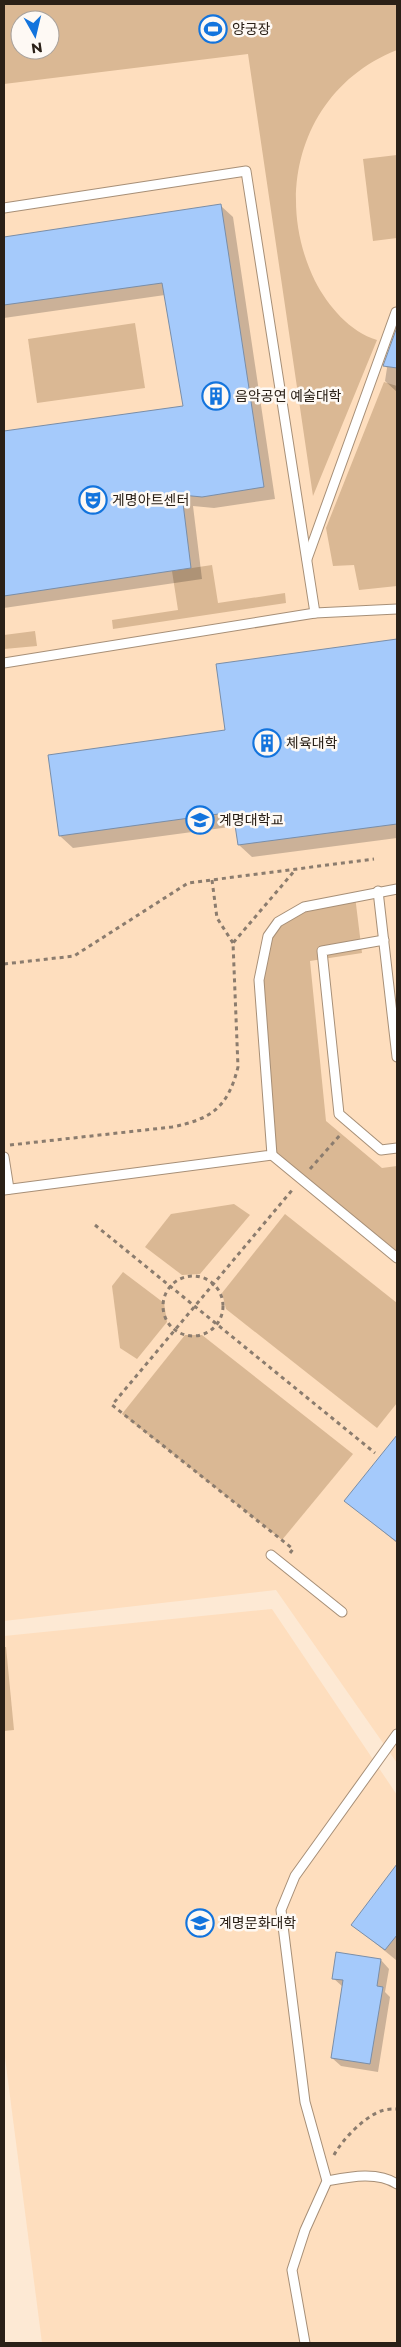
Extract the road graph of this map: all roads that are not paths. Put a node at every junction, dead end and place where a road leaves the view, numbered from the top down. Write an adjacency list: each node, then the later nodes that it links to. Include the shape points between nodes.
1 (4, 208): 3 (lane, via 246,172)
2 (396, 312): 3 (lane)
3 (306, 562): 5 (lane)
4 (397, 609): 5 (lane)
5 (315, 613): 6 (lane)
6 (4, 663)
7 (397, 889): 8 (lane)
8 (378, 891): 9 (lane); 12 (lane, via 304,907 278,922 268,936 259,980)
9 (384, 940): 10 (lane); 11 (lane, via 322,950 339,1114 381,1150)
10 (397, 1057)
11 (397, 1148)
12 (272, 1155): 14 (lane); 15 (lane)
13 (4, 1157): 14 (lane)
14 (6, 1189)
15 (397, 1258)
16 (271, 1555): 17 (lane)
17 (342, 1612)
18 (397, 1734): 19 (lane, via 295,1876 281,1910 305,2102)
19 (327, 2181): 20 (lane, via 353,2176 389,2179); 21 (lane, via 305,2230 292,2270)
20 (397, 2184)
21 (305, 2343)

